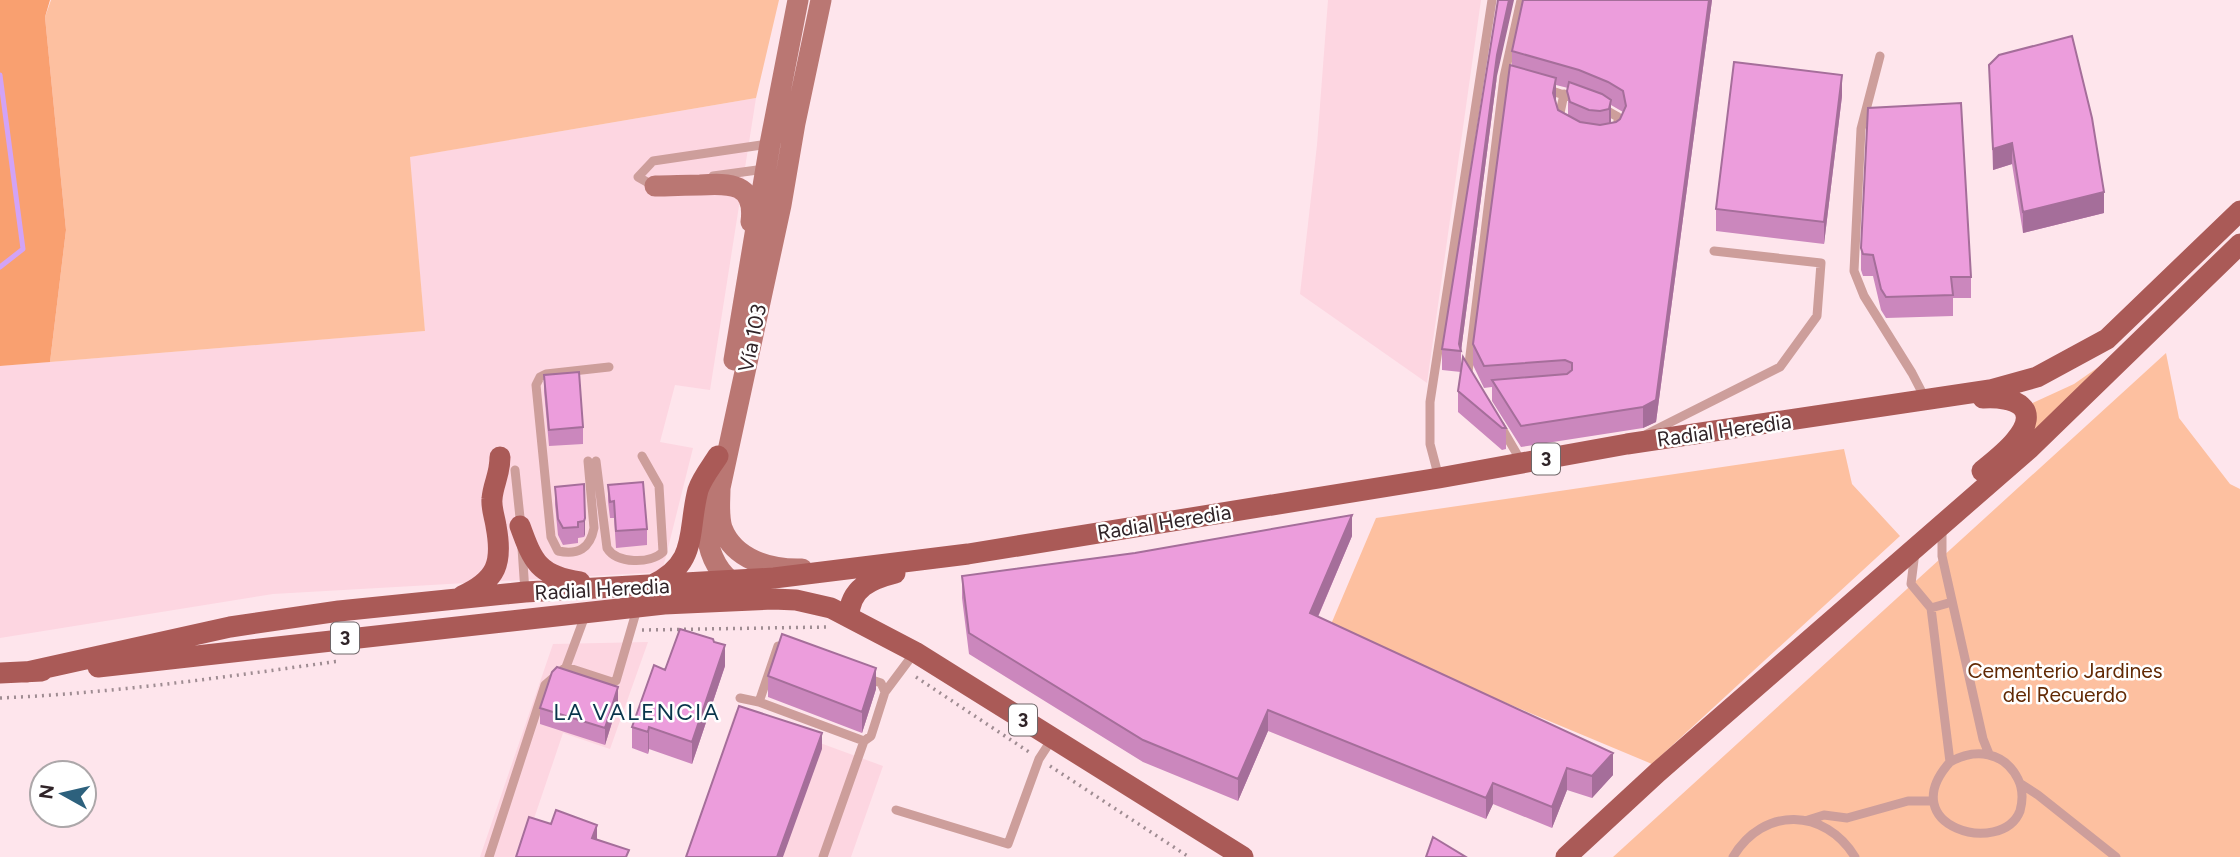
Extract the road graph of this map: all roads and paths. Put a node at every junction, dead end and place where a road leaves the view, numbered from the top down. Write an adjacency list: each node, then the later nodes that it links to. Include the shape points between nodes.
1 (798, 0): 14 (main road, Vía 103)
2 (811, 0): 11 (main road, via 794,85)
3 (821, 0): 11 (main road, Vía 103)
4 (1492, 0): 30 (lane, via 1430,402 1430,444)
5 (1521, 0): 22 (lane, via 1466,366)
6 (1880, 56): 23 (lane, via 1861,129 1854,271)
7 (1535, 87): 8 (lane)
8 (1564, 94): 9 (lane); 12 (lane, via 1560,113 1564,128)
9 (1585, 102)
10 (1596, 106): 13 (lane, via 1618,117)
11 (795, 123): 14 (main road); 16 (main road, Vía 103)
12 (1572, 133)
13 (1614, 138)
14 (772, 157): 15 (lane); 15 (lane, via 653,161 638,177); 16 (main road, via 783,182); 20 (main road, Vía 103)
15 (655, 186): 20 (main road, via 733,184 751,202)
16 (781, 205): 35 (main road, Vía 103, via 720,488 721,525 735,547 760,563 792,569)
17 (2240, 211): 23 (main road, Radial Heredia / 3, via 2107,339 2088,351 2037,377)
18 (2240, 244): 31 (main road, via 2039,440)
19 (1714, 251): 25 (lane, via 1821,263 1817,316 1780,368)
20 (735, 352): 27 (main road, Vía 103)
21 (609, 367): 26 (lane, via 546,374 536,385 551,537 558,551 584,550 593,537 592,461 611,555 647,560 663,552 659,486)
22 (1472, 381)
23 (1926, 401): 25 (main road, Radial Heredia / 3); 65 (main road, via 2001,397 2023,407 2026,418 2014,443 1735,694)
24 (1495, 418): 29 (lane)
25 (1627, 444): 29 (main road, Radial Heredia / 3)
26 (642, 456)
27 (718, 456): 36 (main road, Vía 103, via 705,527 709,550); 37 (main road, via 699,489 685,557 670,577)
28 (507, 463): 32 (lane); 41 (main road, via 492,501 500,548 494,573)
29 (1522, 463): 30 (main road, Radial Heredia / 3)
30 (1440, 478): 34 (main road, Radial Heredia / 3)
31 (1942, 525): 33 (main road); 42 (lane, via 1942,556)
32 (520, 526): 38 (main road, via 543,570 565,580); 39 (lane)
33 (1915, 547): 44 (lane, via 1911,584); 65 (main road)
34 (968, 554): 35 (main road, Radial Heredia / 3); 46 (main road, via 874,578 853,599)
35 (857, 568): 36 (main road, Radial Heredia / 3)
36 (729, 582): 37 (main road, Radial Heredia / 3); 40 (main road)
37 (649, 586): 38 (main road, Radial Heredia / 3)
38 (617, 588): 39 (main road, Radial Heredia / 3)
39 (525, 592): 41 (main road, Radial Heredia / 3); 50 (main road, via 507,607 289,631)
40 (773, 599): 43 (main road, Radial Heredia / 3); 46 (main road, Radial Heredia / 3, via 831,608)
41 (451, 601): 52 (main road, Radial Heredia / 3, via 230,627)
42 (1952, 602): 44 (lane); 62 (lane)
43 (638, 607): 45 (main road, Radial Heredia / 3); 47 (lane)
44 (1931, 608): 64 (lane)
45 (586, 612): 50 (main road, Radial Heredia / 3); 51 (lane)
46 (843, 625): 47 (path); 49 (main road, Radial Heredia / 3)
47 (631, 630): 51 (lane, via 614,682)
48 (791, 650): 59 (lane, via 778,646)
49 (909, 660): 56 (lane); 60 (main road, Radial Heredia / 3); 63 (path)
50 (152, 661): 52 (main road, Radial Heredia / 3)
51 (566, 667): 70 (lane, via 545,685)
52 (27, 672): 53 (main road, Radial Heredia / 3)
53 (0, 673)
54 (855, 674): 56 (lane, via 881,683)
55 (202, 680): 57 (path)
56 (885, 692): 61 (lane, via 871,736)
57 (0, 698)
58 (740, 698): 59 (lane)
59 (759, 702): 61 (lane)
60 (1052, 738): 63 (lane); 73 (main road, Radial Heredia / 3)
61 (864, 741): 71 (lane)
62 (1989, 754): 64 (lane, via 1962,755); 66 (lane, via 2014,770)
63 (1040, 759): 68 (lane, via 1008,844); 72 (path)
64 (1950, 762): 67 (lane, via 1935,786)
65 (1668, 764): 74 (main road)
66 (2021, 784): 67 (lane, via 2023,801 2018,817 2009,831 1994,840 1961,840 1947,831); 77 (lane)
67 (1933, 801): 69 (lane, via 1908,802 1847,818 1824,815)
68 (895, 810)
69 (1807, 820): 75 (lane, via 1781,821 1757,830); 76 (lane, via 1843,839)
70 (489, 857)
71 (823, 857)
72 (1189, 857)
73 (1243, 857)
74 (1566, 857)
75 (1733, 857)
76 (1855, 857)
77 (2116, 857)

